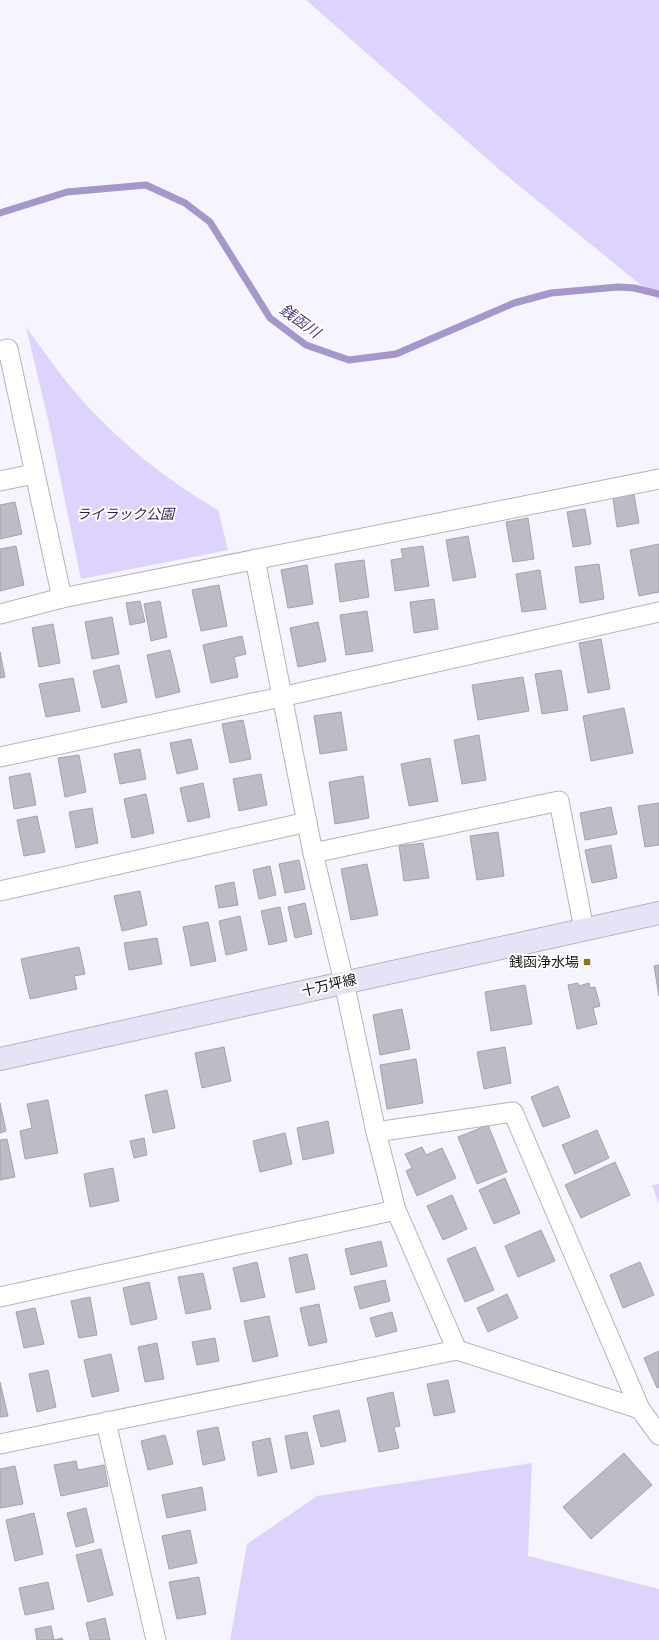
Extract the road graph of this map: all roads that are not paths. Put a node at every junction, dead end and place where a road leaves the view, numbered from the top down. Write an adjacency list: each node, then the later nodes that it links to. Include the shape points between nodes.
1 (0, 351): 2 (street, via 8,349)
2 (34, 474): 4 (street); 6 (street)
3 (659, 479): 5 (street)
4 (0, 481)
5 (255, 559): 6 (street); 9 (street)
6 (62, 598): 8 (street)
7 (659, 612): 9 (street)
8 (0, 614)
9 (282, 697): 10 (street); 11 (street)
10 (0, 757)
11 (307, 822): 12 (street); 13 (street)
12 (313, 853): 15 (street, via 559,801); 16 (street)
13 (0, 891)
14 (659, 913): 15 (street, 十万坪線)
15 (584, 929): 16 (street, 十万坪線)
16 (344, 982): 17 (street, 十万坪線); 18 (street)
17 (0, 1059)
18 (376, 1132): 19 (street); 22 (street, via 513,1112)
19 (396, 1210): 20 (street); 21 (street)
20 (0, 1297)
21 (457, 1350): 22 (street); 23 (street)
22 (640, 1409): 24 (street)
23 (106, 1422): 25 (street); 26 (street)
24 (659, 1435)
25 (0, 1444)
26 (156, 1640)

